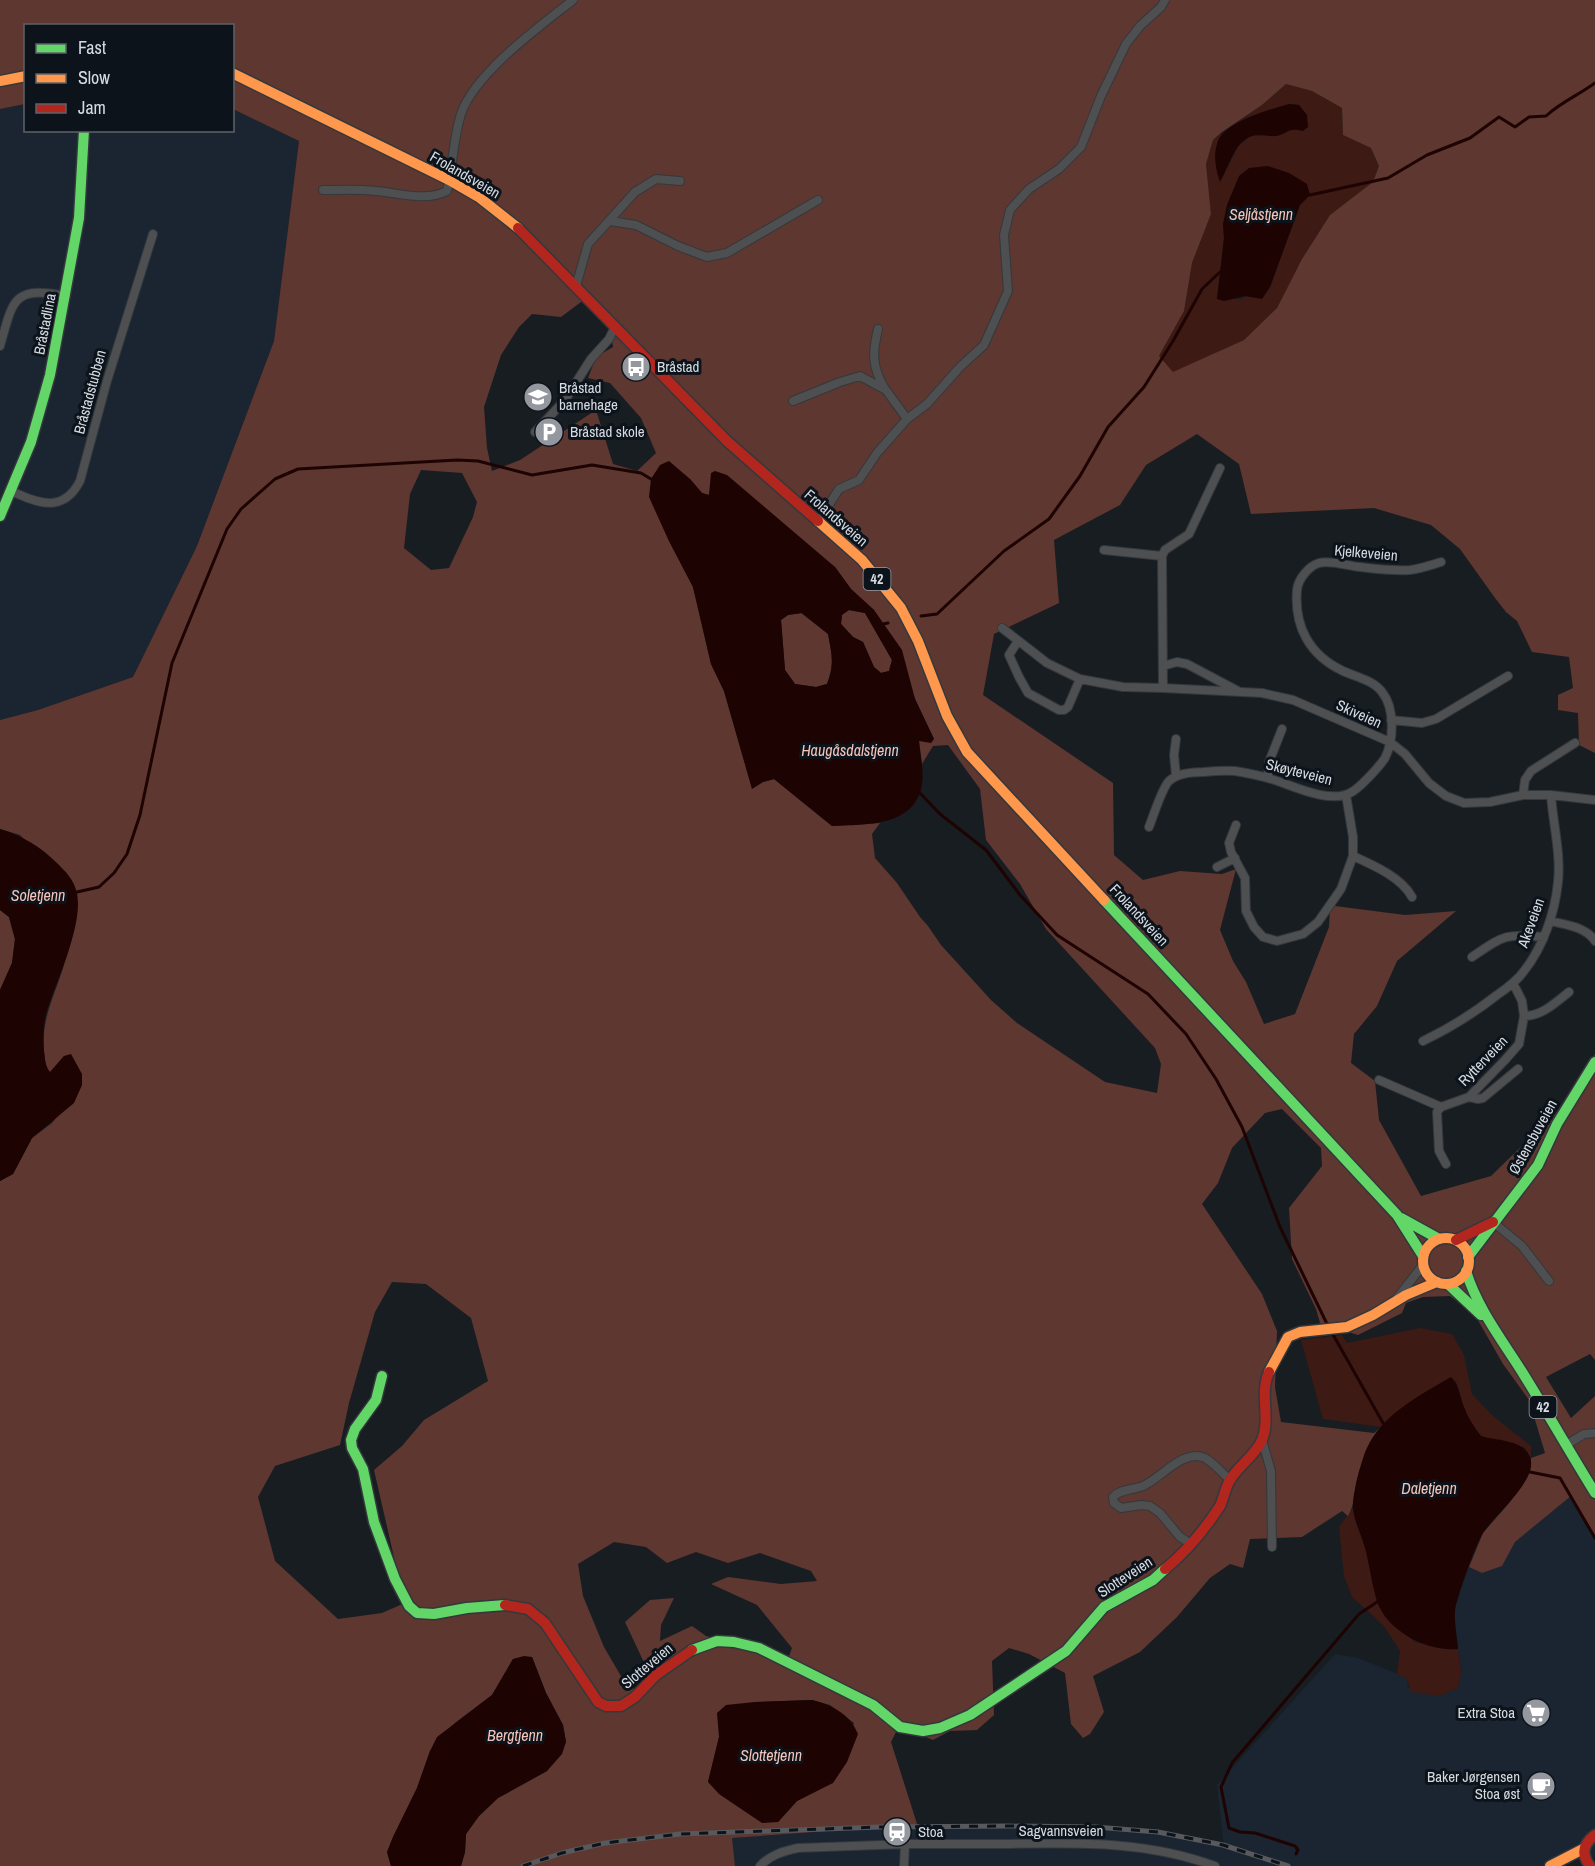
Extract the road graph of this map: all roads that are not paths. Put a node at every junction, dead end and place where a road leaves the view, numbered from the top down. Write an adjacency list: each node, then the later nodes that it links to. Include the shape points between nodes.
1 (573, 0): 7 (street, via 515,47 475,87 461,114)
2 (1166, 0): 20 (street, via 1126,44 1081,147 1059,169 1029,189 1010,210 1004,235 1008,291 984,345 927,404)
3 (234, 74): 7 (main road, Frolandsveien / 42)
4 (24, 76): 5 (main road)
5 (0, 81)
6 (84, 132): 14 (main road, Bråstadlina, via 81,197)
7 (449, 180): 9 (street, via 447,191 436,197); 13 (main road, Frolandsveien / 42, via 512,222)
8 (680, 181): 11 (street, via 656,179 635,192)
9 (323, 190)
10 (818, 200): 11 (street, via 727,253 707,256 636,225)
11 (610, 221): 13 (street, via 588,244)
12 (153, 234): 23 (street, Bråstadstubben, via 80,482 65,500 52,504)
13 (576, 286): 15 (main road, Frolandsveien / 42)
14 (66, 296): 17 (street, via 35,292 16,300); 23 (main road, Bråstadlina, via 45,397)
15 (615, 327): 21 (street, via 565,400); 25 (main road, Frolandsveien / 42, via 727,441)
16 (878, 329): 18 (street, via 873,358)
17 (0, 346)
18 (886, 390): 19 (street, via 860,376); 20 (street)
19 (793, 401)
20 (907, 419): 25 (street, via 859,480 839,489)
21 (536, 432)
22 (1220, 468): 27 (street, via 1189,534)
23 (11, 491): 24 (main road, Bråstadlina)
24 (0, 516)
25 (818, 522): 67 (main road, Frolandsveien / 42, via 862,560 902,608 947,716 967,752)
26 (1104, 550): 27 (street)
27 (1162, 556): 31 (street)
28 (1441, 562): 36 (street, Kjelkeveien, via 1411,570 1319,563 1305,572 1297,585 1296,606 1310,645 1321,659 1371,682 1383,692)
29 (1002, 628): 30 (street, Skiveien)
30 (1018, 641): 33 (street, Skiveien, via 1047,663); 33 (street, via 1010,655 1030,695 1064,710)
31 (1163, 666): 34 (street); 35 (street, via 1187,664)
32 (1508, 676): 36 (street, via 1436,719 1422,723)
33 (1080, 679): 34 (street, Skiveien, via 1123,687)
34 (1163, 688): 35 (street, Skiveien)
35 (1240, 691): 39 (street, Skiveien, via 1293,700)
36 (1391, 720): 39 (street, Kjelkeveien)
37 (1282, 729): 42 (street, via 1269,762)
38 (1176, 739): 41 (street)
39 (1390, 742): 43 (street, Skøyteveien, via 1384,758); 44 (street, Skiveien, via 1429,783 1464,804)
40 (1575, 743): 44 (street, via 1531,771)
41 (1176, 776): 42 (street, Skøyteveien, via 1232,771); 48 (street, via 1167,783)
42 (1268, 778): 43 (street, Skøyteveien, via 1312,793)
43 (1346, 795): 49 (street)
44 (1523, 795): 45 (street, Skiveien)
45 (1551, 795): 46 (street, Skiveien); 53 (street, Akeveien, via 1559,861)
46 (1595, 800)
47 (1236, 825): 50 (street, via 1229,843)
48 (1149, 827)
49 (1353, 856): 50 (street, via 1341,889 1318,922 1303,934 1277,941 1263,937 1254,927 1246,911 1245,878); 52 (street, via 1396,879)
50 (1235, 858): 51 (street)
51 (1217, 867)
52 (1412, 897)
53 (1550, 921): 54 (street, Akeveien); 55 (street, via 1584,930)
54 (1544, 937): 56 (street, via 1506,936); 57 (street, Akeveien)
55 (1595, 941)
56 (1472, 957)
57 (1513, 983): 59 (street, Rytterveien, via 1522,1000); 60 (street, Akeveien, via 1473,1014)
58 (1569, 992): 59 (street, via 1541,1012)
59 (1524, 1016): 64 (street, Rytterveien, via 1519,1044)
60 (1423, 1041)
61 (1595, 1062): 68 (main road, Østensbuveien, via 1557,1124 1538,1166)
62 (1518, 1069): 64 (street, via 1483,1098)
63 (1378, 1080): 65 (street)
64 (1469, 1098): 65 (street, Rytterveien)
65 (1441, 1107): 66 (street, via 1437,1112 1439,1151)
66 (1446, 1164)
67 (1397, 1215): 69 (main road, Frolandsveien / 42); 72 (main road, Frolandsveien / 42)
68 (1493, 1222): 70 (main road, Østensbuveien); 71 (main road, Østensbuveien); 74 (street, via 1522,1246)
69 (1439, 1239): 70 (main road, 42); 72 (main road, via 1429,1245)
70 (1456, 1240): 71 (main road)
71 (1468, 1257): 73 (main road)
72 (1423, 1260): 75 (main road, 42, via 1428,1275); 77 (street)
73 (1466, 1271): 76 (main road); 78 (main road, 42)
74 (1550, 1281)
75 (1437, 1282): 76 (main road); 77 (main road)
76 (1448, 1284): 78 (main road, 42)
77 (1393, 1303): 81 (main road, via 1338,1330 1300,1332 1288,1337 1265,1381)
78 (1488, 1322): 82 (main road, 42)
79 (382, 1376): 85 (main road, Slotteveien, via 376,1400 351,1440 363,1469 374,1522 409,1606 417,1612 434,1614 504,1605 528,1609 554,1635 598,1702 606,1706 621,1706 635,1697 656,1675 693,1649 717,1641 734,1642 759,1648 873,1705 900,1727 923,1731 940,1728 970,1715 1066,1651 1104,1607 1153,1580)
80 (1595, 1433): 82 (street, via 1584,1434)
81 (1262, 1440): 83 (main road, Slotteveien); 86 (street, via 1271,1471)
82 (1566, 1446): 84 (main road, 42)
83 (1230, 1480): 85 (main road, Slotteveien, via 1221,1504); 85 (street, via 1197,1455 1144,1485 1117,1492 1113,1497 1121,1508 1150,1506)
84 (1595, 1493)
85 (1190, 1543)
86 (1272, 1547)
87 (1595, 1835): 89 (main road)
88 (905, 1844): 90 (street, Sagvannsveien, via 798,1848 780,1852); 91 (street); 92 (street, Sagvannsveien, via 1113,1844 1180,1855)
89 (1584, 1849): 93 (main road); 96 (main road, via 1584,1859)
90 (760, 1866)
91 (904, 1866)
92 (1215, 1866)
93 (1550, 1866)
94 (1576, 1866): 95 (main road)
95 (1583, 1866)
96 (1590, 1866)

